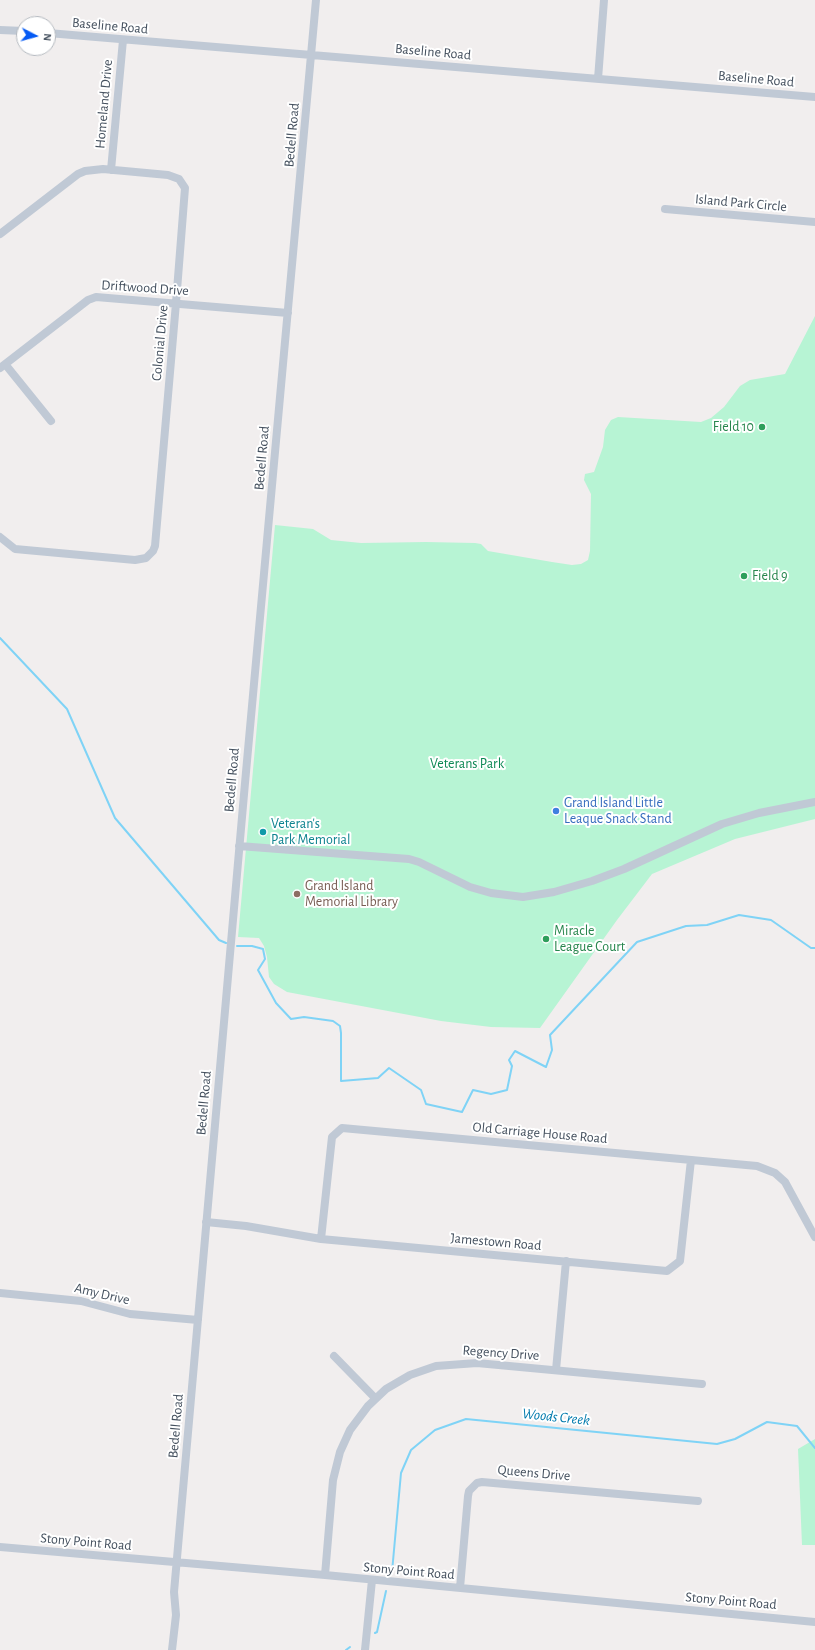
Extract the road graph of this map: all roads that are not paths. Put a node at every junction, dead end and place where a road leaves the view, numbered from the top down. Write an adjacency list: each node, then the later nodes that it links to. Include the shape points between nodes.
1 (316, 0): 7 (street, Bedell Road)
2 (604, 0): 8 (street)
3 (0, 30): 4 (street)
4 (16, 31)
5 (56, 35): 6 (street, Baseline Road)
6 (123, 40): 7 (street, Baseline Road); 10 (street, Homeland Drive)
7 (312, 55): 8 (street, Baseline Road); 15 (street, Bedell Road)
8 (598, 78): 9 (street, Baseline Road)
9 (815, 97)
10 (111, 170): 13 (street, Colonial Drive, via 95,169 78,174); 14 (street, Colonial Drive, via 168,175 182,183 185,193)
11 (665, 209): 12 (street, Island Park Circle)
12 (815, 222)
13 (0, 234)
14 (176, 303): 15 (street, Driftwood Drive); 16 (street, Driftwood Drive, via 91,298); 18 (street, Colonial Drive, via 153,551 146,558 135,560 22,550 11,548)
15 (288, 313): 20 (street, Bedell Road)
16 (3, 366): 17 (street)
17 (51, 422)
18 (0, 537)
19 (815, 802): 20 (street, via 759,813 722,824 592,881 554,892 523,897 491,893 470,887 419,862 409,860)
20 (239, 846): 22 (street, Bedell Road)
21 (691, 1160): 23 (street, Old Carriage House Road, via 757,1166 775,1173 785,1182); 24 (street, Old Carriage House Road, via 342,1128 332,1137); 25 (street, Jamestown Road, via 680,1261 674,1266 667,1271)
22 (206, 1222): 24 (street, Jamestown Road); 27 (street, Bedell Road)
23 (815, 1237)
24 (321, 1239): 25 (street, Jamestown Road)
25 (566, 1261): 29 (street)
26 (0, 1293): 27 (street, Amy Drive, via 81,1300 130,1314)
27 (198, 1320): 34 (street, Bedell Road)
28 (334, 1356): 31 (street)
29 (556, 1370): 30 (street, Regency Drive); 31 (street, Regency Drive, via 477,1363 449,1364 410,1375)
30 (702, 1384)
31 (375, 1398): 35 (street, Regency Drive, via 350,1430 336,1466)
32 (698, 1501): 37 (street, Queens Drive, via 490,1482 477,1483 469,1490 468,1496)
33 (0, 1547): 34 (street, Stony Point Road)
34 (177, 1563): 35 (street, Stony Point Road); 39 (street, Bedell Road)
35 (325, 1575): 36 (street, Stony Point Road)
36 (372, 1580): 37 (street, Stony Point Road); 40 (street)
37 (460, 1588): 38 (street, Stony Point Road)
38 (815, 1622)
39 (172, 1650)
40 (365, 1650)

